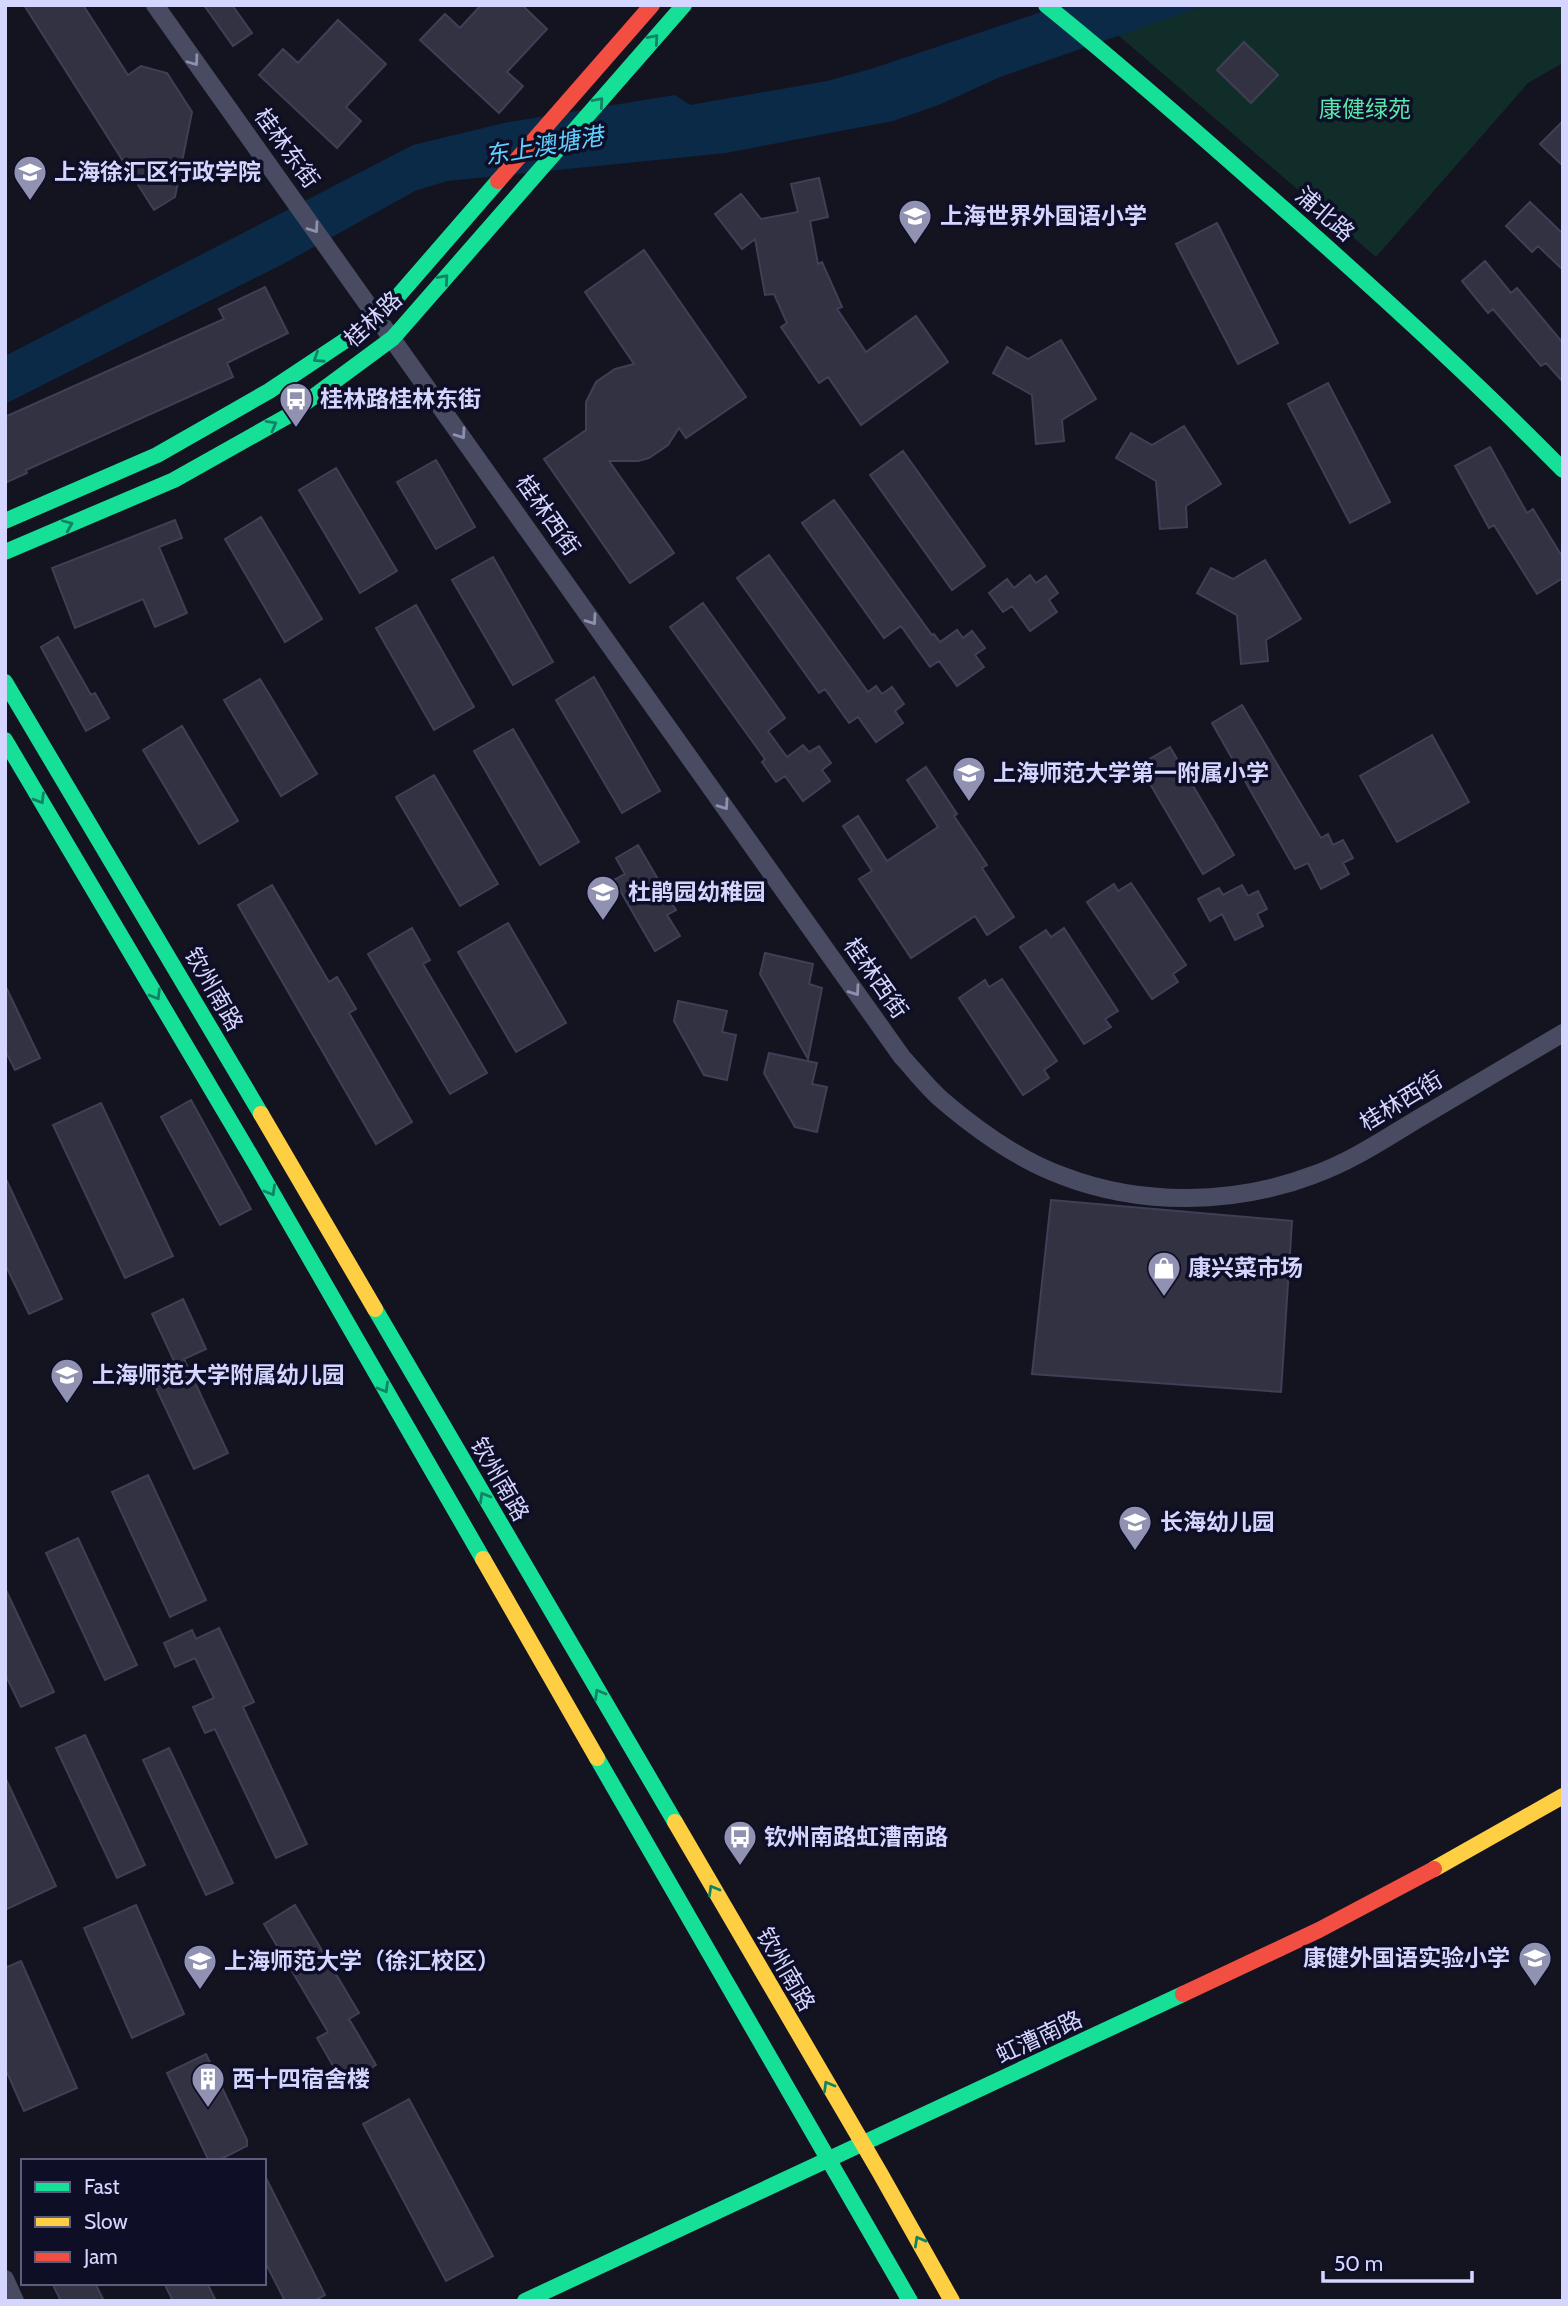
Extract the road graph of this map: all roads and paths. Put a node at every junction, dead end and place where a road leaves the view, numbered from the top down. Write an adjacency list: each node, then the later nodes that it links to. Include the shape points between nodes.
1 (155, 5): 5 (street, 桂林东街, one-way to 5)
2 (652, 5): 5 (street, 桂林路)
3 (684, 5): 6 (street, 桂林路, one-way to 3)
4 (1046, 5): 7 (street, 浦北路, via 1437,344)
5 (379, 318): 6 (street, 桂林西街); 8 (street, 桂林路, one-way to 8, via 269,391 157,455)
6 (393, 338): 9 (street, 桂林路, one-way to 6, via 174,480 295,411); 12 (street, 桂林西街, one-way to 12, via 902,1057 940,1098 1020,1155 1062,1176 1109,1190 1216,1198 1268,1189 1354,1157)
7 (1563, 470)
8 (5, 521)
9 (5, 552)
10 (5, 682): 14 (street, 钦州南路, one-way to 10)
11 (5, 740): 15 (street, one-way to 15, via 255,1163)
12 (1563, 1033)
13 (1563, 1796): 14 (street, 虹漕南路, via 1319,1930)
14 (863, 2145): 15 (street, 虹漕南路); 20 (street, 钦州南路, one-way to 14)
15 (829, 2161): 18 (street, 虹漕南路); 19 (street)
16 (5, 2279): 17 (street)
17 (15, 2301)
18 (525, 2301)
19 (910, 2301)
20 (952, 2301)

